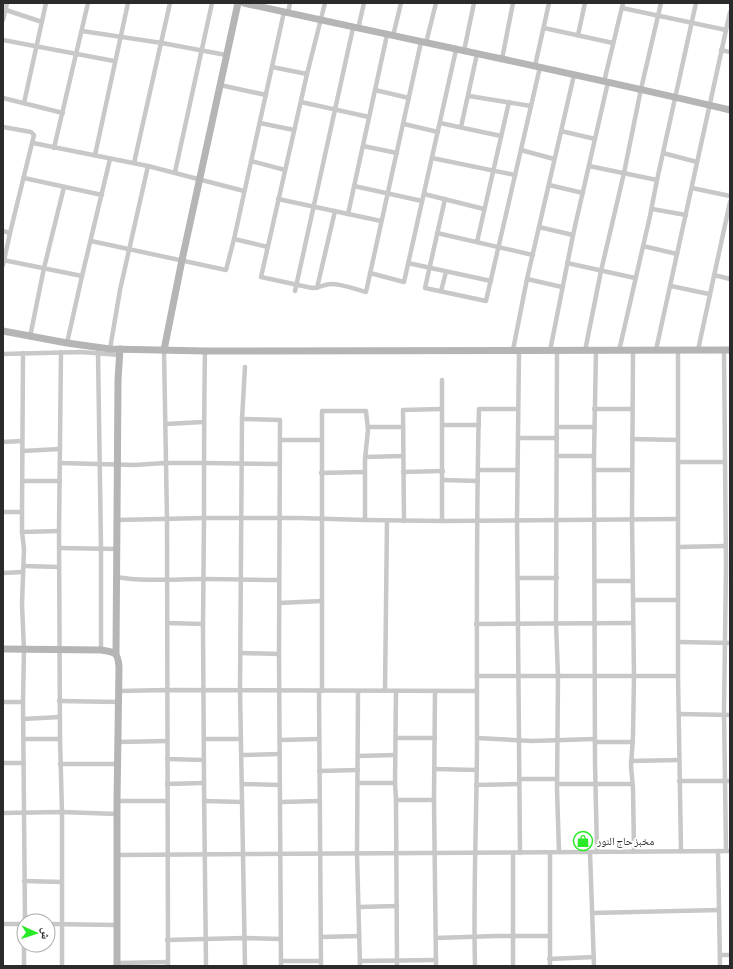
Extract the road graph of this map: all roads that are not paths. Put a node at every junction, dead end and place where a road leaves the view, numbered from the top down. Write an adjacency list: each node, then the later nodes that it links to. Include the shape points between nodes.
1 (6, 3): 21 (street)
2 (46, 3): 27 (street)
3 (88, 3): 32 (street)
4 (128, 3): 35 (street)
5 (170, 3): 37 (street)
6 (212, 3): 41 (street)
7 (238, 3): 48 (street)
8 (244, 3): 22 (street)
9 (290, 3): 22 (street)
10 (325, 3): 26 (street)
11 (364, 3): 29 (street)
12 (401, 3): 33 (street)
13 (436, 3): 38 (street)
14 (474, 3): 44 (street)
15 (513, 3): 49 (street)
16 (549, 3): 30 (street)
17 (585, 3): 34 (street)
18 (661, 3): 24 (street)
19 (696, 3): 28 (street)
20 (622, 6): 24 (street); 39 (street)
21 (4, 9): 25 (street); 27 (street)
22 (286, 12): 26 (street); 52 (street)
23 (730, 12): 31 (street)
24 (658, 16): 28 (street); 57 (street)
25 (3, 20)
26 (320, 20): 29 (street); 53 (street)
27 (42, 22): 40 (street)
28 (691, 23): 31 (street); 61 (street)
29 (356, 28): 33 (street); 69 (street)
30 (544, 28): 34 (street); 51 (street)
31 (726, 30): 43 (street)
32 (82, 31): 35 (street); 47 (street)
33 (390, 35): 38 (street); 58 (street)
34 (578, 35): 39 (street)
35 (120, 36): 37 (street); 50 (street)
36 (3, 40): 40 (street)
37 (162, 43): 41 (street); 95 (street)
38 (424, 43): 42 (street); 63 (street)
39 (613, 43): 55 (street)
40 (37, 47): 47 (street); 66 (street)
41 (202, 50): 48 (street); 100 (street)
42 (456, 50): 44 (street); 73 (street)
43 (721, 50): 45 (street); 67 (street)
44 (464, 51): 46 (street)
45 (730, 52)
46 (477, 54): 49 (street); 60 (street)
47 (76, 55): 50 (street); 71 (street)
48 (226, 55): 56 (street)
49 (502, 59): 51 (street)
50 (114, 62): 89 (street)
51 (537, 66): 54 (street); 68 (street)
52 (272, 67): 53 (street); 59 (street)
53 (307, 74): 64 (street)
54 (574, 75): 55 (street); 79 (street)
55 (606, 82): 57 (street); 82 (street)
56 (220, 85): 59 (street); 104 (street)
57 (641, 89): 61 (street); 101 (street)
58 (374, 90): 63 (street); 72 (street)
59 (266, 95): 74 (street)
60 (468, 96): 65 (street); 77 (street)
61 (676, 97): 67 (street); 88 (street)
62 (3, 98): 66 (street)
63 (409, 98): 75 (street)
64 (301, 102): 69 (street); 78 (street)
65 (509, 102): 68 (street); 81 (street)
66 (24, 103): 71 (street)
67 (709, 105): 70 (street); 94 (street)
68 (531, 106): 86 (street)
69 (334, 109): 72 (street); 120 (street)
70 (730, 110)
71 (63, 113): 85 (street)
72 (369, 117): 84 (street)
73 (440, 122): 77 (street); 80 (street)
74 (260, 123): 78 (street); 93 (street)
75 (404, 124): 80 (street); 87 (street)
76 (3, 127): 83 (street, via 33,134)
77 (461, 127): 81 (street)
78 (294, 130): 98 (street)
79 (561, 131): 82 (street); 92 (street)
80 (438, 132): 90 (street)
81 (501, 136): 99 (street)
82 (595, 139): 97 (street)
83 (33, 143): 85 (street); 103 (street)
84 (362, 146): 87 (street); 107 (street)
85 (54, 148): 89 (street)
86 (520, 150): 92 (street); 102 (street)
87 (397, 153): 112 (street)
88 (663, 153): 94 (street); 105 (street)
89 (95, 155): 91 (street)
90 (432, 158): 99 (street); 113 (street)
91 (110, 159): 95 (street); 114 (street)
92 (554, 159): 106 (street)
93 (250, 162): 98 (street); 110 (street)
94 (697, 162): 109 (street)
95 (134, 163): 96 (street)
96 (148, 166): 100 (street); 139 (street)
97 (589, 166): 101 (street); 111 (street)
98 (285, 170): 117 (street)
99 (493, 171): 102 (street); 121 (street)
100 (175, 172): 104 (street)
101 (624, 173): 105 (street); 148 (street)
102 (514, 176): 138 (street)
103 (24, 178): 108 (street); 130 (street)
104 (199, 179): 110 (street); 142 (street)
105 (657, 180): 122 (street)
106 (549, 185): 111 (street); 128 (street)
107 (354, 186): 112 (street); 124 (street)
108 (64, 187): 114 (street); 146 (street)
109 (692, 188): 115 (street); 125 (street)
110 (244, 191): 133 (street)
111 (583, 193): 132 (street)
112 (387, 194): 118 (street); 126 (street)
113 (424, 194): 116 (street); 118 (street)
114 (102, 195): 134 (street)
115 (730, 196)
116 (445, 199): 121 (street); 131 (street)
117 (278, 200): 120 (street); 137 (street)
118 (422, 201): 144 (street)
119 (730, 202): 127 (street)
120 (313, 207): 123 (street); 157 (street)
121 (484, 209): 135 (street)
122 (652, 209): 125 (street); 136 (street)
123 (335, 211): 124 (street); 160 (street)
124 (348, 214): 126 (street)
125 (686, 216): 140 (street)
126 (381, 221): 150 (street)
127 (728, 224): 151 (street)
128 (539, 227): 132 (street); 141 (street)
129 (3, 231): 130 (street)
130 (10, 233): 143 (street)
131 (437, 233): 135 (street); 147 (street)
132 (573, 235): 145 (street)
133 (234, 239): 137 (street); 142 (street, via 226,270)
134 (90, 241): 139 (street); 152 (street)
135 (477, 242): 138 (street)
136 (643, 246): 140 (street); 153 (street)
137 (268, 247): 157 (street, via 261,277)
138 (498, 247): 141 (street); 156 (street)
139 (130, 248): 142 (street); 167 (street)
140 (677, 254): 158 (street)
141 (533, 255): 154 (street)
142 (182, 260): 168 (street)
143 (3, 262): 146 (street)
144 (408, 263): 147 (street); 150 (street, via 404,282)
145 (567, 263): 148 (street); 159 (street)
146 (44, 268): 152 (street); 165 (street)
147 (429, 268): 149 (street); 162 (street, via 425,288)
148 (601, 271): 153 (street); 171 (street)
149 (446, 272): 156 (street); 162 (street)
150 (370, 273): 160 (street, via 366,292 333,284)
151 (714, 275): 155 (street); 163 (street)
152 (82, 276): 166 (street)
153 (635, 278): 179 (street)
154 (527, 279): 159 (street); 170 (street)
155 (730, 279)
156 (491, 282): 162 (street, via 486,301)
157 (296, 285): 160 (street); 161 (street)
158 (670, 286): 163 (street); 173 (street)
159 (562, 287): 177 (street)
160 (316, 288)
161 (294, 291)
162 (441, 291)
163 (709, 294): 175 (street)
164 (3, 331): 165 (street)
165 (30, 337): 166 (street)
166 (67, 343): 167 (street)
167 (110, 349): 182 (street)
168 (164, 350): 169 (street); 182 (street); 193 (street)
169 (205, 350): 170 (street); 192 (street)
170 (516, 350): 177 (street); 188 (street)
171 (585, 350): 177 (street); 178 (street)
172 (633, 350): 173 (street); 179 (street); 190 (street)
173 (656, 350): 174 (street)
174 (678, 350): 175 (street); 205 (street)
175 (698, 350): 176 (street)
176 (727, 350): 206 (street)
177 (553, 351): 198 (street)
178 (596, 351): 179 (street); 189 (street)
179 (619, 351)
180 (61, 352): 181 (street); 183 (street); 210 (street)
181 (98, 352): 182 (street); 221 (street)
182 (120, 352): 222 (street)
183 (23, 353): 184 (street); 208 (street)
184 (3, 354)
185 (245, 367): 191 (street)
186 (442, 380): 187 (street)
187 (442, 409): 194 (street); 197 (street, via 403,410)
188 (518, 409): 195 (street, via 479,409); 200 (street)
189 (594, 409): 190 (street); 199 (street)
190 (632, 409): 202 (street)
191 (242, 419): 203 (street, via 280,420); 223 (street)
192 (203, 422): 193 (street); 220 (street)
193 (166, 424): 219 (street)
194 (442, 425): 195 (street); 229 (street)
195 (479, 425): 225 (street)
196 (368, 427): 197 (street); 204 (street, via 366,411 322,411); 215 (street)
197 (403, 427): 212 (street)
198 (557, 427): 199 (street); 201 (street)
199 (594, 427): 214 (street)
200 (518, 438): 201 (street); 226 (street)
201 (557, 438): 213 (street)
202 (632, 439): 205 (street); 228 (street)
203 (280, 440): 204 (street); 224 (street)
204 (321, 440): 232 (street)
205 (678, 440): 216 (street)
206 (724, 440): 207 (street); 217 (street)
207 (730, 440)
208 (22, 441): 209 (street); 211 (street)
209 (3, 442)
210 (60, 449): 211 (street); 218 (street)
211 (22, 451): 234 (street)
212 (404, 456): 215 (street); 231 (street)
213 (557, 456): 214 (street); 246 (street)
214 (594, 456): 227 (street)
215 (365, 457): 230 (street)
216 (678, 462): 217 (street); 242 (street)
217 (725, 462): 255 (street)
218 (60, 463): 221 (street); 235 (street)
219 (165, 463): 220 (street); 222 (street); 243 (street)
220 (204, 463): 223 (street); 239 (street)
221 (100, 464): 222 (street); 261 (street)
222 (117, 464): 249 (street)
223 (242, 464): 224 (street); 240 (street)
224 (280, 464): 241 (street)
225 (478, 470): 226 (street); 236 (street)
226 (517, 470): 245 (street)
227 (594, 470): 228 (street); 247 (street)
228 (632, 470): 248 (street)
229 (443, 471): 231 (street); 233 (street)
230 (364, 472): 232 (street); 250 (street)
231 (404, 472): 252 (street)
232 (321, 473): 244 (street)
233 (443, 480): 236 (street); 254 (street)
234 (22, 481): 235 (street); 238 (street)
235 (60, 481): 256 (street)
236 (478, 481): 253 (street)
237 (3, 512): 238 (street)
238 (22, 512): 257 (street)
239 (204, 518): 240 (street); 243 (street); 271 (street)
240 (242, 518): 241 (street); 272 (street)
241 (280, 518): 244 (street); 273 (street)
242 (678, 518): 248 (street); 259 (street)
243 (167, 519): 249 (street); 274 (street)
244 (322, 519): 250 (street); 279 (street)
245 (517, 519): 246 (street); 253 (street); 269 (street)
246 (557, 519): 247 (street); 270 (street)
247 (594, 519): 248 (street); 275 (street)
248 (632, 519): 276 (street)
249 (117, 520): 262 (street)
250 (365, 520): 251 (street)
251 (387, 520): 252 (street); 310 (street)
252 (404, 520): 254 (street)
253 (478, 520): 254 (street); 287 (street)
254 (442, 521)
255 (728, 526): 258 (street)
256 (59, 531): 257 (street); 260 (street)
257 (22, 532): 263 (street)
258 (725, 546): 259 (street); 265 (street)
259 (678, 547): 278 (street)
260 (59, 548): 261 (street); 264 (street)
261 (101, 548): 262 (street); 293 (street)
262 (116, 549): 268 (street)
263 (24, 566): 264 (street); 266 (street)
264 (59, 567): 291 (street)
265 (728, 568): 289 (street)
266 (23, 572): 267 (street); 292 (street)
267 (3, 573)
268 (116, 577): 274 (street); 295 (street)
269 (518, 578): 270 (street); 282 (street)
270 (557, 578): 283 (street)
271 (204, 579): 272 (street); 274 (street); 286 (street)
272 (242, 580): 273 (street); 294 (street)
273 (279, 580): 280 (street)
274 (166, 581): 281 (street)
275 (595, 581): 276 (street); 284 (street)
276 (633, 581): 277 (street)
277 (633, 600): 278 (street); 285 (street)
278 (678, 600): 288 (street)
279 (322, 601): 280 (street); 308 (street)
280 (279, 602): 296 (street)
281 (167, 623): 286 (street); 303 (street)
282 (518, 623): 283 (street); 287 (street); 298 (street)
283 (556, 623): 284 (street); 302 (street)
284 (594, 623): 285 (street); 299 (street)
285 (633, 623): 300 (street)
286 (203, 624): 304 (street)
287 (476, 624): 297 (street)
288 (678, 642): 289 (street); 301 (street)
289 (727, 643): 319 (street)
290 (3, 649): 292 (street)
291 (60, 649): 292 (street); 293 (street); 314 (street)
292 (24, 650): 316 (street)
293 (101, 650): 295 (street)
294 (242, 653): 296 (street); 305 (street)
295 (116, 654): 307 (street, via 120,667)
296 (279, 654): 306 (street)
297 (477, 676): 298 (street); 313 (street)
298 (518, 676): 302 (street); 333 (street)
299 (596, 676): 300 (street); 302 (street); 334 (street)
300 (634, 676): 301 (street); 337 (street)
301 (678, 676): 318 (street)
302 (558, 677): 331 (street)
303 (167, 690): 304 (street); 307 (street); 335 (street)
304 (204, 690): 305 (street); 328 (street)
305 (240, 690): 306 (street); 329 (street)
306 (279, 690): 308 (street); 332 (street)
307 (119, 691): 317 (street)
308 (320, 691): 309 (street); 330 (street)
309 (358, 691): 310 (street); 341 (street)
310 (385, 691): 311 (street)
311 (396, 691): 312 (street); 323 (street)
312 (435, 691): 313 (street); 324 (street)
313 (477, 691): 325 (street)
314 (59, 701): 317 (street); 321 (street)
315 (3, 702): 316 (street)
316 (23, 702): 322 (street)
317 (119, 702): 336 (street)
318 (678, 714): 319 (street); 344 (street)
319 (724, 715): 320 (street); 355 (street)
320 (730, 715)
321 (60, 717): 322 (street); 327 (street)
322 (23, 719): 326 (street)
323 (396, 738): 324 (street); 340 (street)
324 (435, 738): 351 (street)
325 (477, 738): 333 (street); 352 (street)
326 (24, 739): 327 (street); 347 (street)
327 (60, 739): 348 (street)
328 (204, 739): 329 (street); 343 (street)
329 (241, 739): 339 (street)
330 (319, 739): 332 (street); 353 (street)
331 (557, 739): 333 (street); 334 (street); 357 (street)
332 (280, 740): 338 (street)
333 (520, 740): 356 (street)
334 (595, 740): 337 (street); 363 (street)
335 (167, 741): 336 (street); 342 (street)
336 (118, 742): 349 (street)
337 (633, 742): 345 (street)
338 (280, 754): 339 (street); 365 (street)
339 (242, 755): 362 (street)
340 (395, 755): 341 (street); 360 (street)
341 (358, 756): 350 (street)
342 (167, 759): 343 (street); 361 (street)
343 (203, 760): 358 (street)
344 (679, 760): 345 (street); 354 (street)
345 (631, 761): 364 (street)
346 (3, 763): 347 (street)
347 (24, 763): 377 (street)
348 (60, 764): 349 (street); 375 (street)
349 (117, 764): 369 (street)
350 (358, 770): 353 (street); 359 (street)
351 (435, 770): 352 (street); 368 (street)
352 (476, 770): 366 (street)
353 (319, 771): 372 (street)
354 (679, 781): 355 (street); 380 (street)
355 (728, 781): 382 (street)
356 (519, 782): 357 (street); 366 (street); 390 (street)
357 (557, 782): 363 (street); 384 (street)
358 (203, 783): 361 (street); 371 (street)
359 (358, 783): 360 (street); 392 (street)
360 (395, 783): 367 (street)
361 (167, 784): 370 (street)
362 (242, 784): 365 (street); 373 (street)
363 (595, 784): 364 (street); 386 (street)
364 (632, 784): 379 (street)
365 (280, 785): 374 (street)
366 (476, 785): 388 (street)
367 (396, 800): 368 (street); 393 (street)
368 (434, 800): 387 (street)
369 (117, 801): 370 (street); 378 (street)
370 (167, 801): 397 (street)
371 (204, 801): 373 (street); 398 (street)
372 (319, 801): 374 (street); 391 (street)
373 (242, 802): 394 (street)
374 (281, 802): 395 (street)
375 (62, 812): 377 (street); 378 (street); 400 (street)
376 (3, 813): 377 (street)
377 (24, 813): 399 (street)
378 (117, 814): 396 (street)
379 (634, 851): 380 (street); 386 (street)
380 (681, 851): 381 (street)
381 (718, 851): 382 (street); 403 (street)
382 (728, 851)
383 (550, 852): 384 (street); 390 (street); 413 (street)
384 (559, 852): 385 (street)
385 (590, 852): 386 (street); 405 (street)
386 (597, 852)
387 (434, 853): 388 (street); 393 (street); 417 (street)
388 (475, 853): 389 (street); 415 (street)
389 (513, 853): 390 (street); 411 (street)
390 (520, 853)
391 (320, 854): 392 (street); 395 (street); 414 (street)
392 (357, 854): 393 (street); 402 (street)
393 (396, 854): 401 (street)
394 (244, 855): 395 (street); 398 (street); 416 (street)
395 (281, 855): 419 (street)
396 (118, 856): 397 (street); 410 (street)
397 (168, 856): 398 (street); 420 (street)
398 (206, 856): 418 (street)
399 (24, 881): 400 (street); 404 (street)
400 (62, 882): 409 (street)
401 (397, 906): 402 (street); 426 (street)
402 (359, 907): 412 (street)
403 (719, 910): 405 (street); 422 (street)
404 (24, 913)
405 (592, 913): 424 (street)
406 (16, 923): 407 (street)
407 (3, 924)
408 (56, 924): 409 (street)
409 (62, 924): 410 (street); 434 (street)
410 (117, 925): 431 (street)
411 (514, 935): 413 (street); 415 (street); 440 (street)
412 (359, 936): 414 (street); 430 (street)
413 (549, 936): 425 (street)
414 (321, 937): 429 (street)
415 (474, 937): 417 (street); 439 (street)
416 (244, 938): 418 (street); 419 (street); 436 (street)
417 (436, 938): 427 (street)
418 (206, 939): 420 (street); 435 (street)
419 (281, 939): 428 (street)
420 (167, 940): 432 (street)
421 (24, 953): 433 (street)
422 (720, 955): 423 (street); 443 (street)
423 (730, 955)
424 (594, 957): 425 (street); 442 (street)
425 (549, 959): 441 (street)
426 (396, 960): 427 (street); 430 (street); 437 (street)
427 (436, 960): 438 (street)
428 (281, 963): 429 (street)
429 (321, 963)
430 (360, 963)
431 (117, 964): 432 (street)
432 (168, 964)
433 (24, 966)
434 (62, 966)
435 (206, 966)
436 (245, 966)
437 (397, 966)
438 (436, 966)
439 (475, 966)
440 (513, 966)
441 (550, 966)
442 (594, 966)
443 (720, 966)

